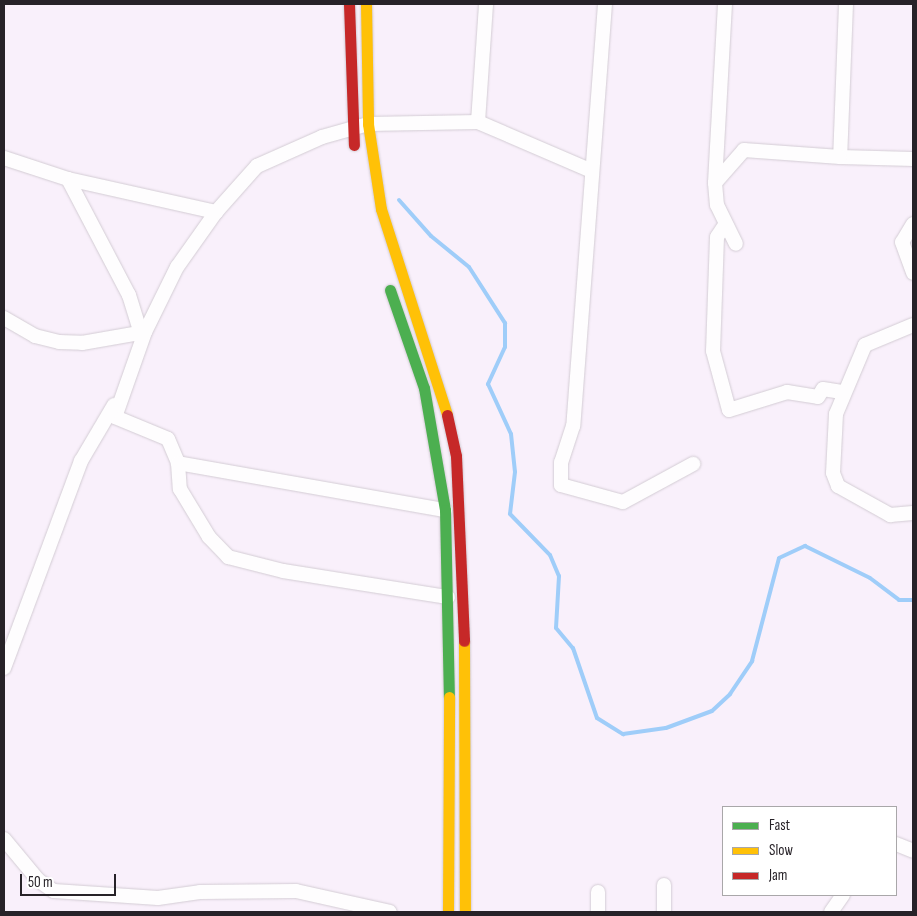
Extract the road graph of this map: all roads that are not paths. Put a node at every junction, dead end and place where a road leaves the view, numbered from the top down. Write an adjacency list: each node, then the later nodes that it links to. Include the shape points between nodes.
1 (350, 4): 9 (main road)
2 (366, 4): 8 (main road)
3 (486, 4): 7 (street)
4 (605, 4): 14 (street)
5 (725, 4): 16 (street)
6 (846, 4): 11 (street)
7 (478, 122): 8 (street, via 426,119); 14 (street)
8 (368, 124): 9 (street); 41 (main road, via 391,248 440,388 456,456 467,696)
9 (352, 127): 10 (main road); 17 (street, via 257,166)
10 (356, 155)
11 (840, 157): 13 (street); 16 (street, via 744,150)
12 (4, 158): 15 (street)
13 (913, 159)
14 (592, 171): 28 (street, via 573,426 561,462 561,484 622,502)
15 (68, 179): 17 (street); 25 (street, via 112,259)
16 (714, 183): 19 (street)
17 (216, 212): 25 (street, via 177,268)
18 (913, 224): 21 (street, via 902,242)
19 (725, 225): 20 (street); 26 (street, via 717,237 713,351 729,410 787,392 818,397 823,390)
20 (736, 244)
21 (913, 274)
22 (384, 275): 29 (main road, via 424,388)
23 (4, 318): 25 (street, via 35,336 58,342 82,343)
24 (913, 325): 26 (street, via 865,345)
25 (144, 332): 27 (street, via 115,417 168,439); 32 (street, via 107,420 81,461)
26 (842, 392): 30 (street, via 836,414 834,472 838,486 890,516)
27 (178, 463): 29 (street); 31 (street, via 180,489 209,537 228,557 283,572)
28 (692, 464)
29 (445, 510): 31 (main road)
30 (913, 513)
31 (448, 597): 40 (main road, via 452,866)
32 (4, 668)
33 (4, 839): 39 (street, via 38,880 54,891 158,898 200,892 296,891)
34 (897, 844): 35 (street)
35 (913, 851)
36 (664, 885): 43 (street)
37 (598, 892): 42 (street)
38 (842, 896): 44 (street)
39 (390, 912)
40 (448, 912)
41 (465, 912)
42 (598, 912)
43 (664, 912)
44 (831, 912)

